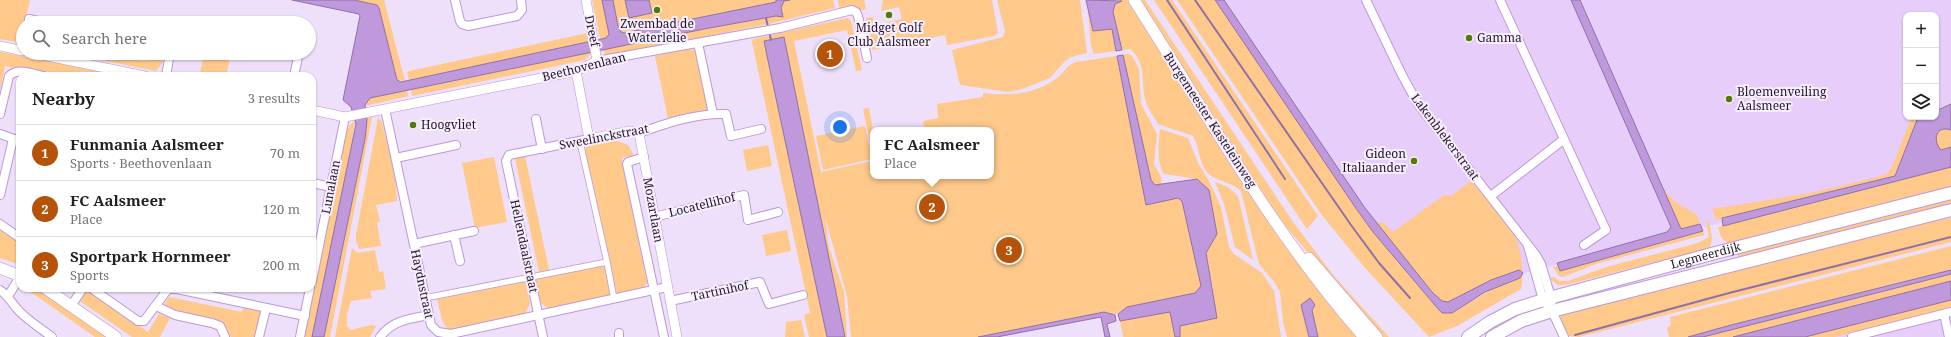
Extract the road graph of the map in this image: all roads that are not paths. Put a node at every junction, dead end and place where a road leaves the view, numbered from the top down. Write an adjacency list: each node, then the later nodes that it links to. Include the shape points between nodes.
1 (455, 0): 2 (street, via 460,21 468,26 517,16 522,10)
2 (523, 0)
3 (586, 0): 10 (street, Dreef)
4 (1134, 0): 50 (main road, Burgemeester Kasteleinweg)
5 (1366, 0): 42 (street, Lakenblekerstraat, via 1418,104)
6 (1500, 0): 31 (street)
7 (698, 42): 10 (street, Beethovenlaan); 11 (street, Beethovenlaan, via 753,34 852,10 858,16); 23 (street)
8 (0, 46): 9 (street)
9 (16, 49)
10 (597, 57): 15 (street, Beethovenlaan)
11 (867, 58)
12 (66, 60): 17 (street)
13 (169, 60): 18 (street)
14 (297, 60): 19 (street)
15 (576, 71): 20 (street, Beethovenlaan); 29 (street)
16 (26, 72): 22 (street, via 18,70 9,76)
17 (125, 72)
18 (167, 72)
19 (295, 72)
20 (385, 109): 24 (street, Beethovenlaan); 37 (street, Haydnstraat)
21 (316, 111): 24 (street, Beethovenlaan)
22 (0, 114)
23 (713, 114): 26 (street, via 726,114 731,136); 27 (street, Sweelinckstraat, via 670,122)
24 (349, 116): 39 (street, Lunalaan)
25 (536, 118): 34 (street, Sweelinckstraat)
26 (761, 129)
27 (638, 133): 29 (street, Sweelinckstraat, via 630,131); 36 (street, Mozartlaan)
28 (0, 134): 30 (street)
29 (589, 139): 32 (street, Sweelinckstraat)
30 (16, 140): 41 (street)
31 (1563, 140): 42 (street); 52 (street, via 1606,230)
32 (580, 142): 34 (street, Sweelinckstraat); 55 (street)
33 (456, 145): 37 (street)
34 (542, 149): 35 (street, Sweelinckstraat)
35 (509, 155): 58 (street, Hellendaalstraat, via 506,161)
36 (644, 157): 45 (street, Mozartlaan); 62 (street, via 627,164)
37 (396, 158): 51 (street, Haydnstraat)
38 (316, 184): 39 (street)
39 (332, 187): 54 (street, Lunalaan)
40 (1951, 194): 72 (main road, Legmeerdijk)
41 (0, 195)
42 (1491, 196): 72 (street, Lakenblekerstraat, via 1527,243)
43 (1951, 210): 78 (main road, Legmeerdijk)
44 (778, 212): 45 (street, Locatellihof, via 748,220 744,195)
45 (654, 217): 60 (street, Mozartlaan)
46 (0, 224): 48 (street)
47 (474, 231): 49 (street)
48 (16, 235)
49 (454, 236): 51 (street); 53 (street)
50 (1288, 238): 93 (main road, Burgemeester Kasteleinweg, via 1332,301); 94 (main road, Burgemeester Kasteleinweg)
51 (414, 244): 71 (street, Haydnstraat)
52 (1584, 245)
53 (460, 261)
54 (316, 262)
55 (607, 262): 58 (street); 73 (street)
56 (0, 268): 57 (main road)
57 (16, 275)
58 (532, 278): 71 (street); 82 (street, Hellendaalstraat)
59 (16, 283): 70 (street)
60 (667, 287): 62 (street); 74 (street, Mozartlaan)
61 (0, 290): 70 (street)
62 (653, 290): 73 (street, Haydnstraat); 91 (street)
63 (52, 292): 75 (main road)
64 (80, 292): 75 (street)
65 (97, 292): 76 (street, via 138,321 144,321)
66 (166, 292): 76 (street)
67 (187, 292): 77 (street)
68 (309, 292): 81 (street)
69 (803, 295): 74 (street, Tartinihof, via 769,304 760,282)
70 (8, 296): 84 (street, via 18,311)
71 (425, 298): 80 (street, Haydnstraat)
72 (1548, 298): 78 (street, Lakenblekerstraat); 95 (main road, Legmeerdijk, via 1515,309)
73 (614, 299): 82 (street, Haydnstraat)
74 (670, 301): 92 (street, Mozartlaan)
75 (71, 306): 85 (main road)
76 (156, 306): 86 (street, via 175,315 220,326)
77 (266, 308): 81 (street); 87 (street)
78 (1552, 311): 96 (main road, Legmeerdijk, via 1521,321); 97 (street)
79 (1947, 313): 98 (street); 99 (street)
80 (428, 315): 83 (street, Haydnstraat, via 431,325 438,332); 89 (street, via 394,324)
81 (305, 316): 88 (street)
82 (538, 316): 83 (street, Haydnstraat); 90 (street, Hellendaalstraat)
83 (464, 334)
84 (52, 337)
85 (116, 337)
86 (225, 337)
87 (260, 337)
88 (300, 337)
89 (380, 337)
90 (543, 337)
91 (664, 337)
92 (677, 337)
93 (1364, 337)
94 (1377, 337)
95 (1468, 337)
96 (1492, 337)
97 (1564, 337)
98 (1852, 337)
99 (1949, 337)

